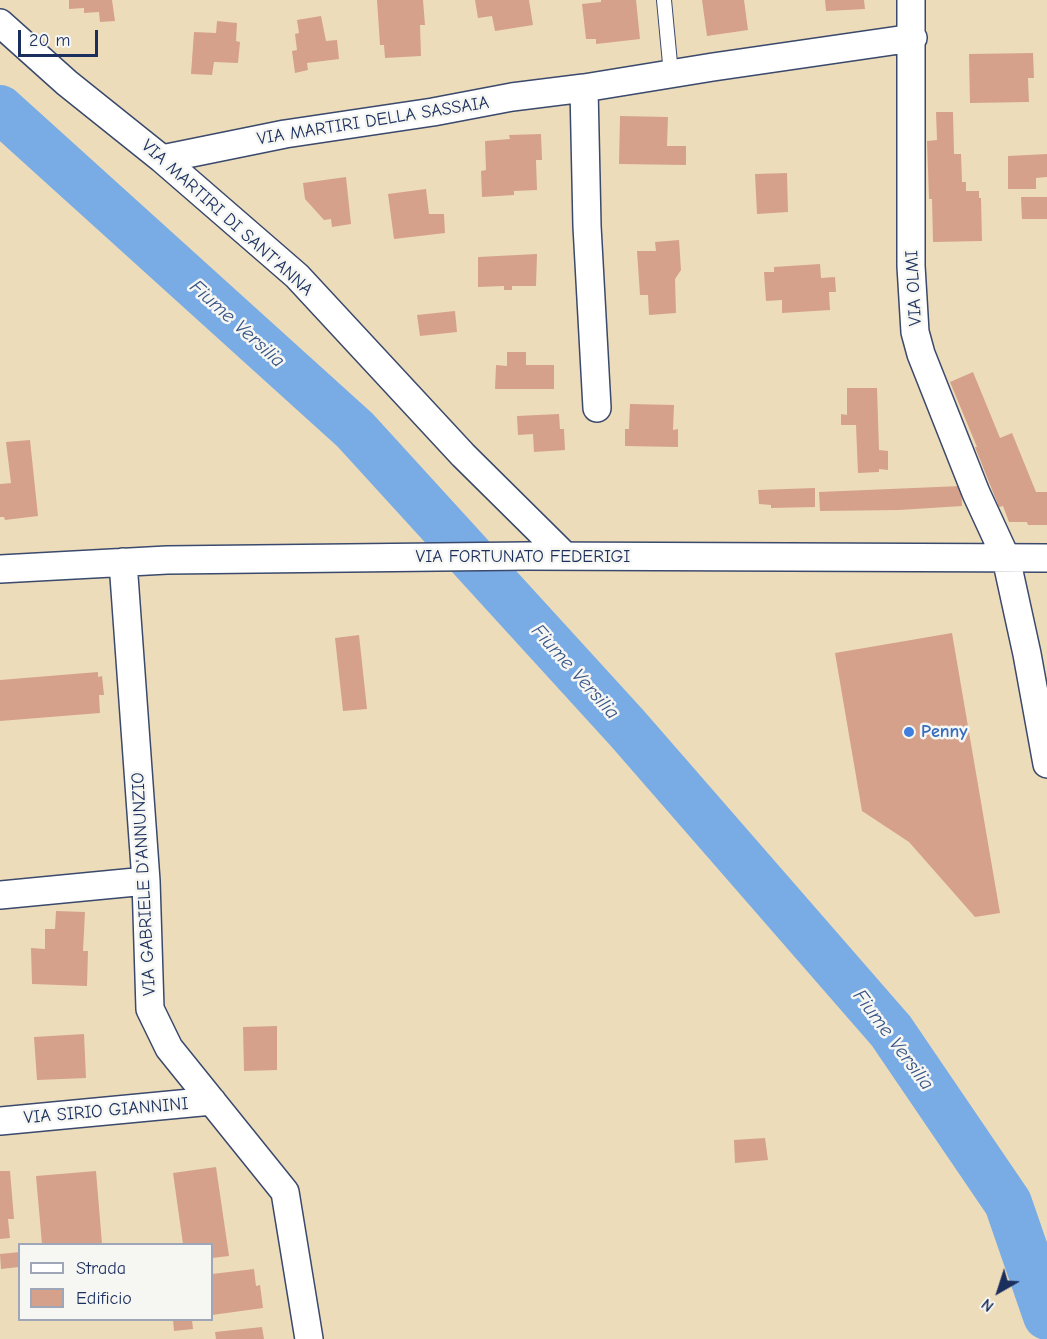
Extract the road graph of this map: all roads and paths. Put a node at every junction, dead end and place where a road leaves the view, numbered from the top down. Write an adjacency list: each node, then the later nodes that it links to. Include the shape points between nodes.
1 (664, 0): 5 (lane)
2 (911, 0): 4 (street, VIA OLMI)
3 (0, 23): 7 (street, VIA MARTIRI DI SANT'ANNA)
4 (913, 38): 5 (street, VIA MARTIRI DELLA SASSAIA); 10 (street, VIA OLMI, via 911,255 915,332 971,482)
5 (671, 74): 6 (street, VIA MARTIRI DELLA SASSAIA)
6 (584, 88): 7 (street, VIA MARTIRI DELLA SASSAIA, via 285,134); 8 (street)
7 (162, 159): 9 (street, VIA MARTIRI DI SANT'ANNA, via 297,276 463,455)
8 (597, 408)
9 (565, 556): 10 (street, VIA FORTUNATO FEDERIGI); 12 (street, VIA FORTUNATO FEDERIGI)
10 (1006, 558): 11 (street, VIA FORTUNATO FEDERIGI); 14 (street, VIA OLMI)
11 (1047, 558)
12 (123, 562): 13 (street, VIA FORTUNATO FEDERIGI); 15 (street, VIA GABRIELE D'ANNUNZIO)
13 (0, 569)
14 (1047, 764)
15 (146, 881): 16 (street); 17 (street, VIA GABRIELE D'ANNUNZIO, via 150,1009 169,1048)
16 (0, 895)
17 (212, 1101): 18 (street, VIA SIRIO GIANNINI); 19 (street, VIA GABRIELE D'ANNUNZIO, via 285,1192)
18 (0, 1122)
19 (309, 1339)

